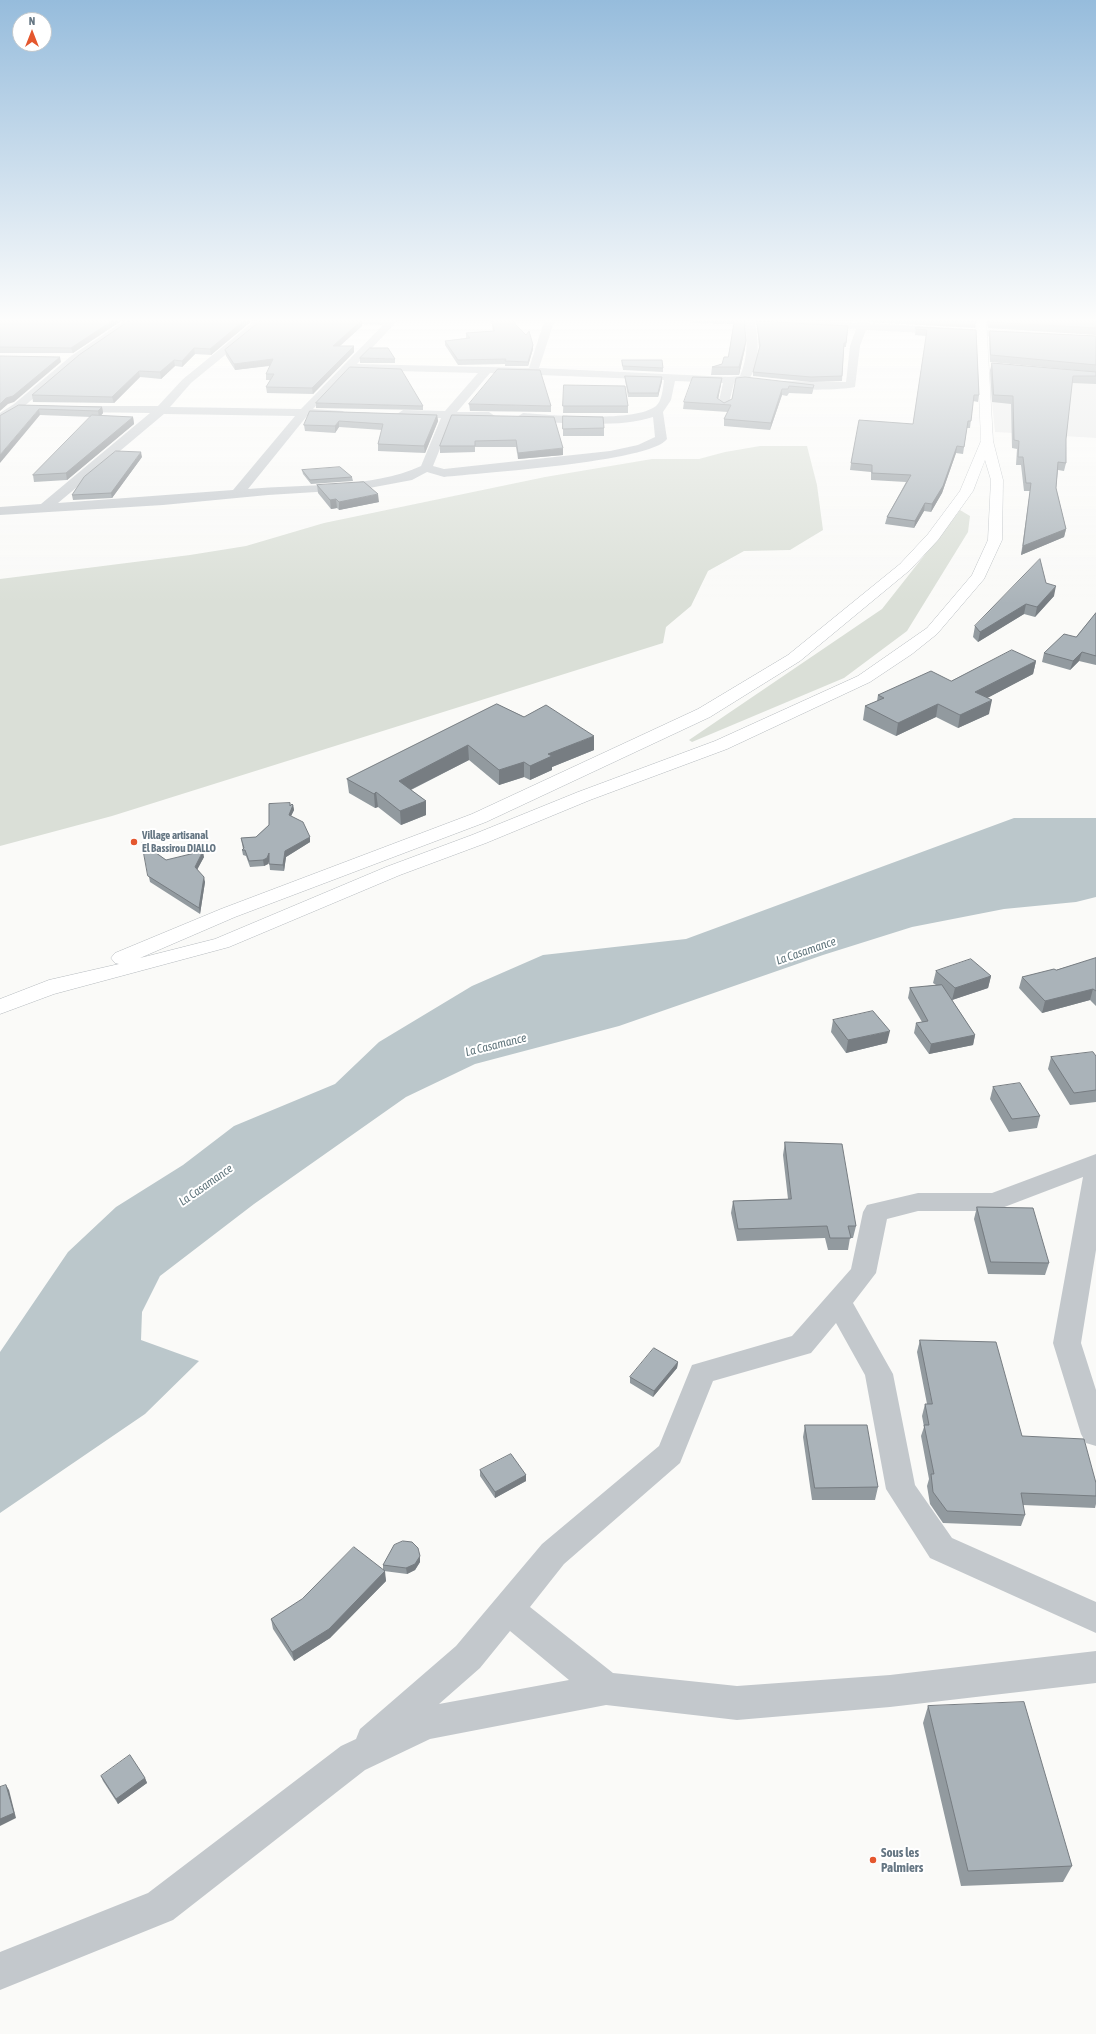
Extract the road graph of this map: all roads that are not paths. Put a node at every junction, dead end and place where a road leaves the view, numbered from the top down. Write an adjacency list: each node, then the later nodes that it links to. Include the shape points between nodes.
1 (156, 414): 11 (street)
2 (302, 414): 10 (street)
3 (395, 414): 7 (street)
4 (645, 414): 7 (street, via 614,419)
5 (658, 414): 9 (street, via 661,439 610,456 444,473)
6 (986, 414): 8 (main road)
7 (448, 415): 9 (street)
8 (987, 441): 13 (main road, via 966,491 933,537 905,566 794,658 704,713 479,818 228,913); 13 (main road, via 997,480 995,540 979,576 932,631 906,652 864,679 721,745 393,871 222,943)
9 (426, 468): 10 (street, via 407,477 364,485)
10 (237, 494): 11 (street)
11 (46, 507): 12 (street)
12 (0, 511)
13 (43, 990): 14 (main road)
14 (0, 1007)
15 (1096, 1163): 17 (street, via 994,1202 918,1202 876,1212 863,1273)
16 (1096, 1175): 18 (street, via 1067,1343)
17 (838, 1302): 19 (street, via 801,1345 702,1373 670,1454 553,1554); 20 (street, via 880,1374 901,1489 941,1548)
18 (1096, 1434)
19 (508, 1609): 22 (street); 23 (street, via 468,1656)
20 (1096, 1618)
21 (1096, 1667): 22 (street, via 890,1691 737,1703)
22 (606, 1689): 23 (street, via 427,1723)
23 (353, 1758): 24 (street, via 160,1907)
24 (0, 1971)

